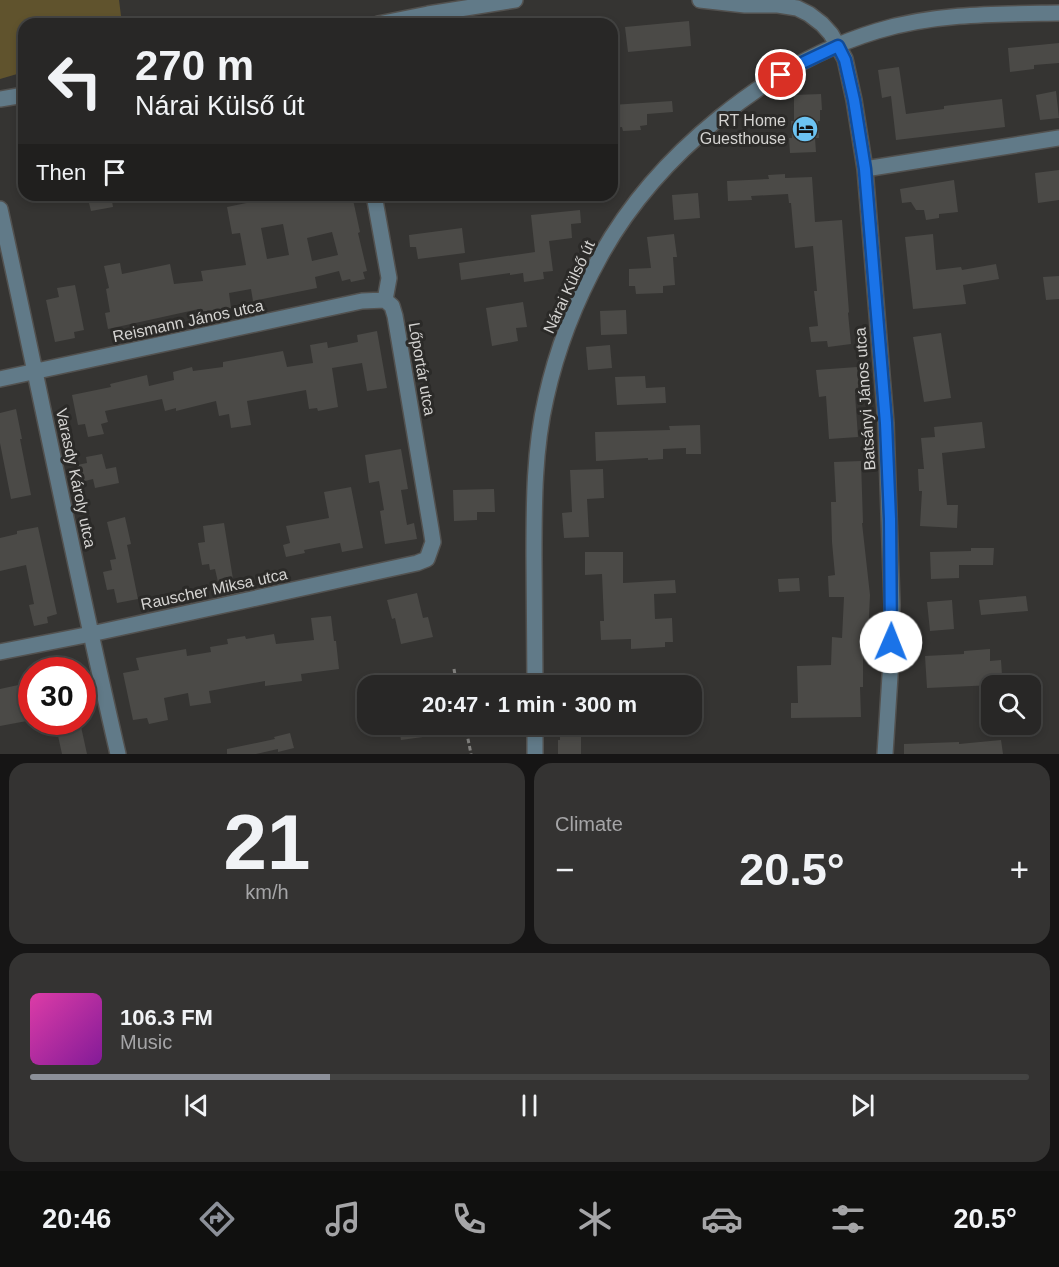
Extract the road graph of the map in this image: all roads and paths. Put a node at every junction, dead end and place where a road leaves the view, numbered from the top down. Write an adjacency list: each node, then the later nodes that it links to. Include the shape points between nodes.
1 (515, 0): 3 (street)
2 (700, 0): 6 (street, Batsányi János utca, via 796,8 822,24)
3 (427, 7): 5 (street)
4 (1059, 13): 6 (street, Nárai Külső út, via 936,18 876,31)
5 (395, 18)
6 (838, 46): 10 (street, Batsányi János utca, via 854,100); 21 (street, Nárai Külső út, via 762,86 701,133 621,223 585,287 557,356 540,438 534,514)
7 (18, 96): 8 (street)
8 (0, 99)
9 (1059, 138): 10 (street)
10 (865, 169): 27 (street, Batsányi János utca, via 890,498 891,638)
11 (375, 201): 13 (street, Lőportár utca, via 389,278)
12 (0, 209): 14 (street, Varasdy Károly utca)
13 (385, 300): 14 (street, Reismann János utca, via 362,301); 16 (street, Lőportár utca, via 395,316 433,542)
14 (36, 373): 15 (street, Reismann János utca); 17 (street, Varasdy Károly utca)
15 (0, 379)
16 (430, 552): 17 (street, Rauscher Miksa utca, via 427,559 417,563)
17 (91, 634): 18 (street, Rauscher Miksa utca); 24 (street, Varasdy Károly utca)
18 (0, 652)
19 (454, 669): 20 (path)
20 (455, 675)
21 (535, 675)
22 (467, 735): 25 (path)
23 (535, 735): 26 (street)
24 (118, 754)
25 (471, 754)
26 (535, 754)
27 (885, 754)

